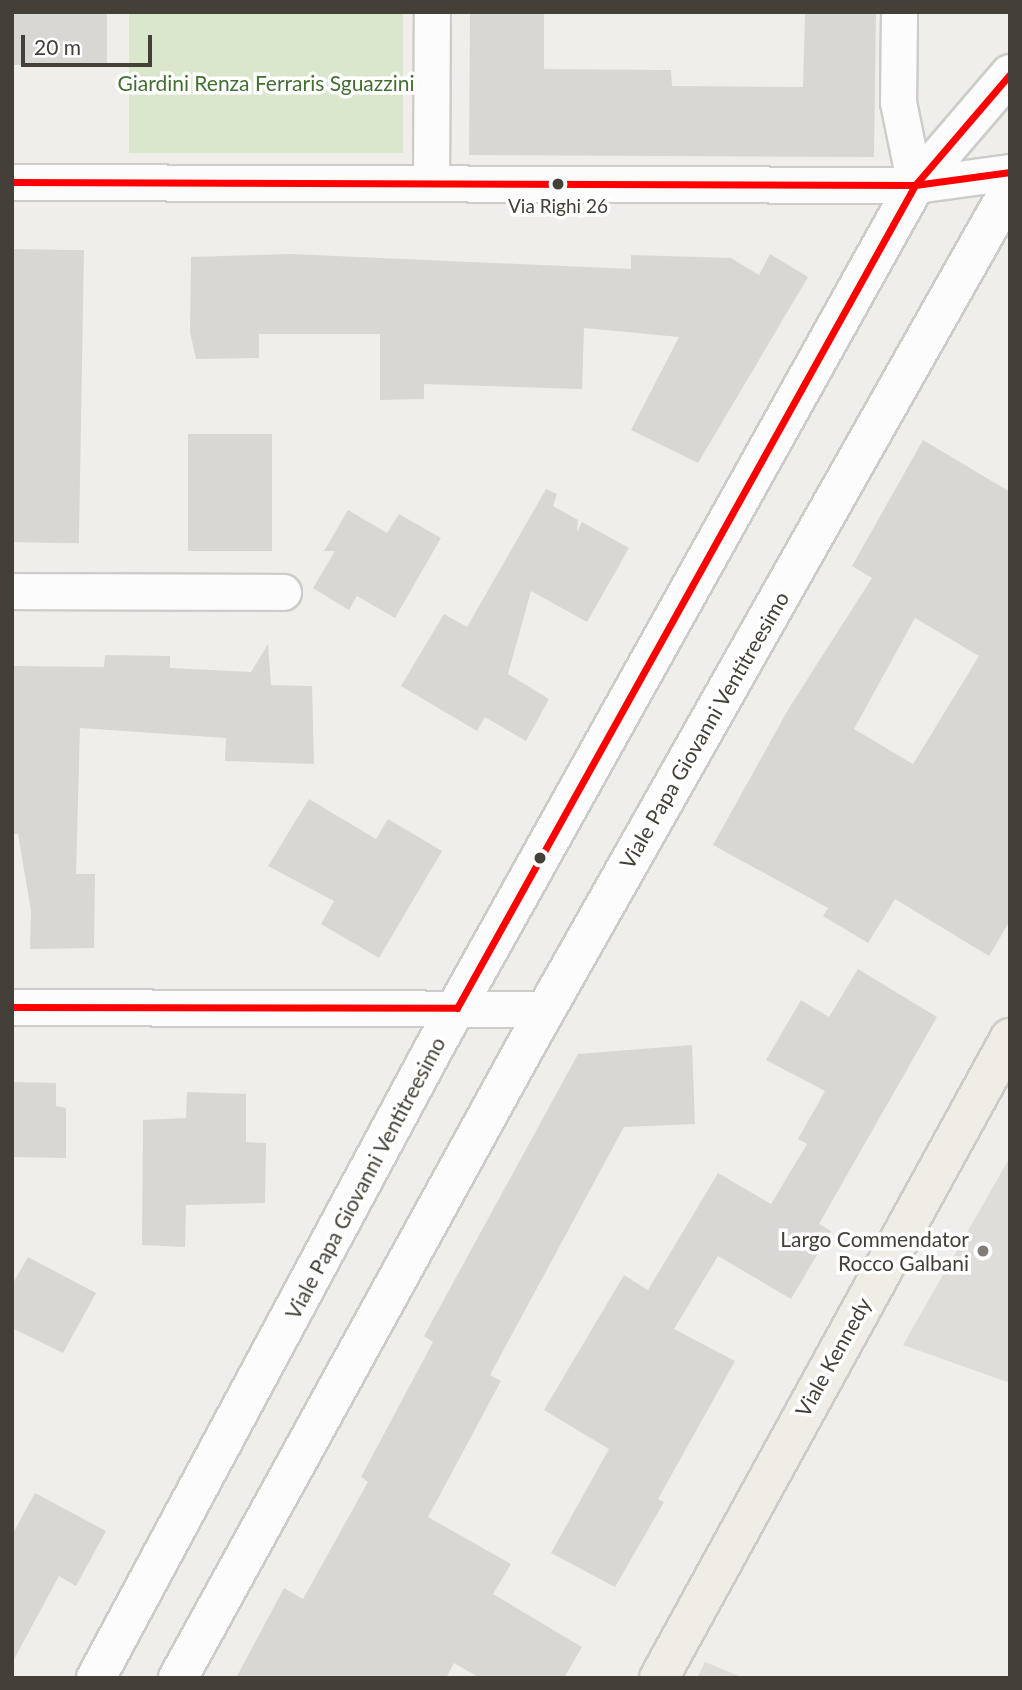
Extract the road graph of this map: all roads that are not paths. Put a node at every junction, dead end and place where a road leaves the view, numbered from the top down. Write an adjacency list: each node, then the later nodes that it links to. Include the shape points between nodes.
1 (432, 12): 6 (street)
2 (899, 12): 7 (street, via 898,102)
3 (1010, 74): 7 (street, Viale Papa Giovanni Ventitreesimo)
4 (1010, 172): 7 (street)
5 (12, 181): 6 (street)
6 (431, 183): 7 (street)
7 (915, 185): 12 (street, Viale Papa Giovanni Ventitreesimo)
8 (1010, 189): 13 (street, Viale Papa Giovanni Ventitreesimo)
9 (12, 591): 10 (street)
10 (282, 592)
11 (12, 1007): 12 (street)
12 (457, 1008): 13 (street); 15 (street, Viale Papa Giovanni Ventitreesimo)
13 (547, 1009): 16 (street, Viale Papa Giovanni Ventitreesimo)
14 (1010, 1038): 17 (main road, Viale Kennedy)
15 (96, 1678)
16 (178, 1678)
17 (659, 1678)

